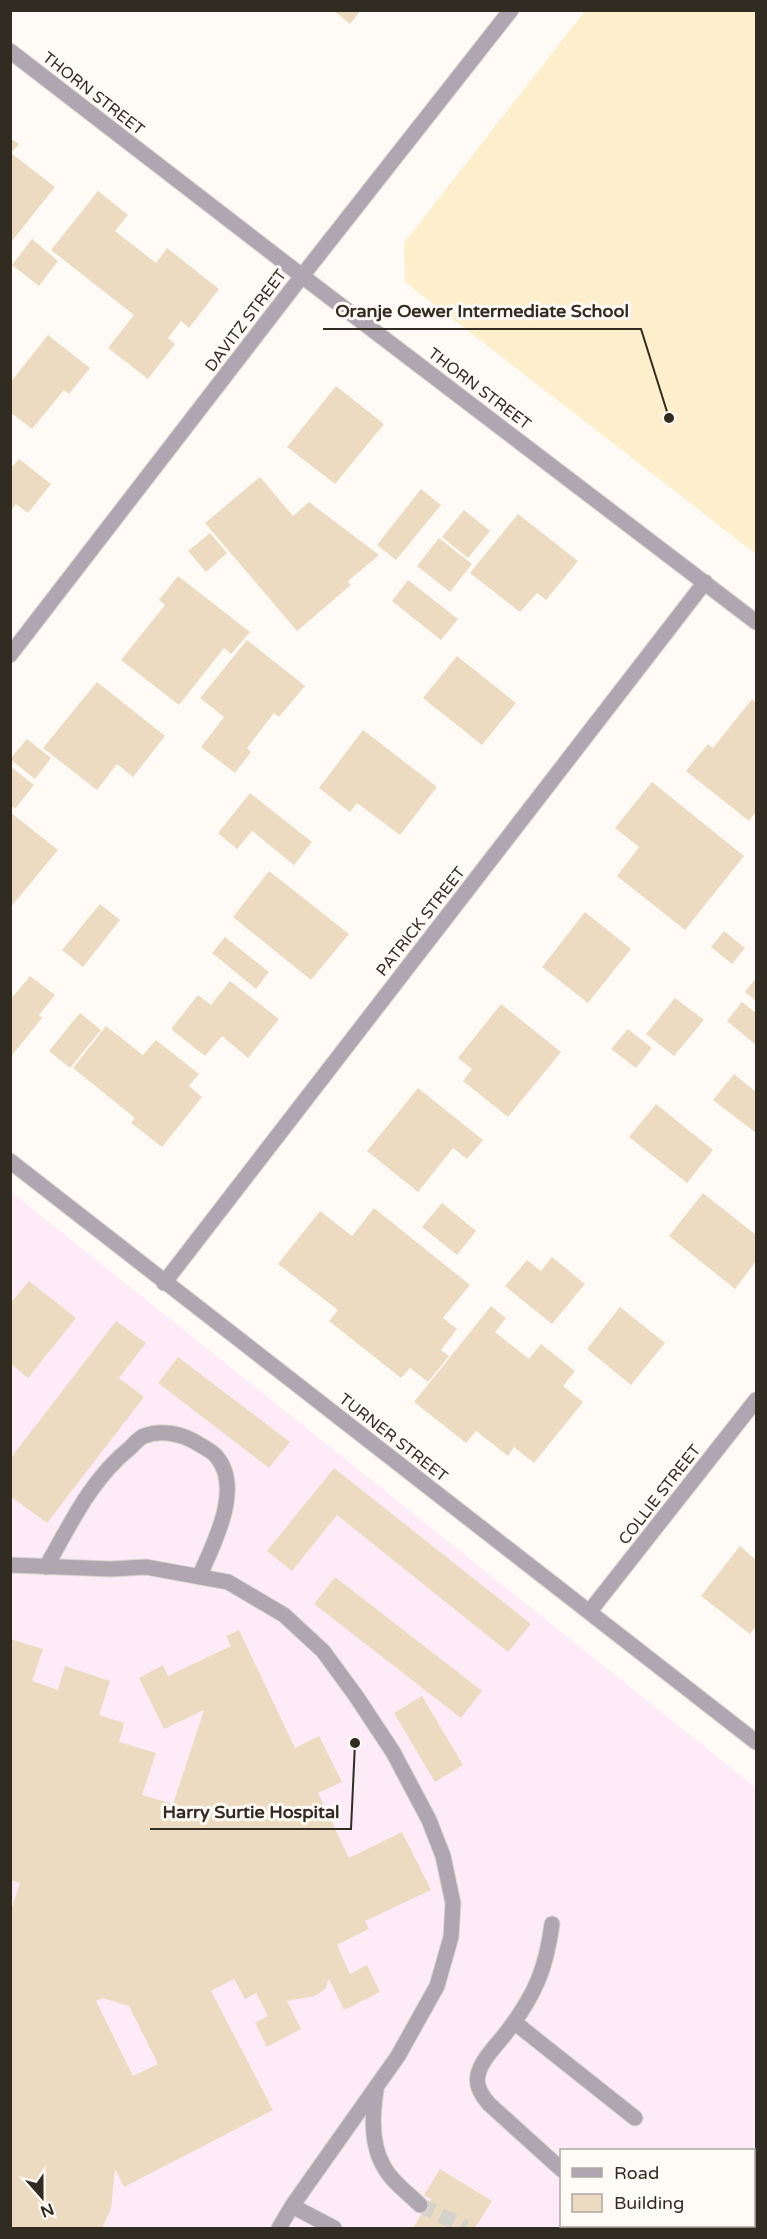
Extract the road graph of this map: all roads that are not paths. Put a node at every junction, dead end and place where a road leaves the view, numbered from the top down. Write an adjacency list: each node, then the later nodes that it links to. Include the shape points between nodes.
1 (512, 10): 3 (street, DAVITZ STREET)
2 (10, 51): 3 (street, THORN STREET)
3 (302, 276): 4 (street, THORN STREET); 6 (street, DAVITZ STREET)
4 (705, 582): 5 (street, THORN STREET); 8 (street, PATRICK STREET)
5 (756, 622)
6 (10, 656)
7 (10, 1161): 8 (street, TURNER STREET)
8 (164, 1283): 13 (street, TURNER STREET)
9 (756, 1400): 13 (street, COLLIE STREET)
10 (10, 1565): 11 (street)
11 (46, 1567): 12 (street, via 146,1567); 12 (street, via 83,1500 112,1461 144,1436 170,1432 192,1440 216,1456 226,1475 228,1502)
12 (199, 1577): 17 (street, via 228,1582 284,1614 323,1651 393,1752 443,1856 453,1903 452,1937 437,1986)
13 (590, 1611): 14 (street, TURNER STREET)
14 (756, 1742)
15 (552, 1924): 16 (street, via 541,1976)
16 (514, 2022): 18 (street); 19 (street, via 479,2071 478,2087 489,2104)
17 (377, 2088): 20 (street, via 373,2115 383,2166); 21 (street)
18 (635, 2118)
19 (560, 2169)
20 (420, 2205)
21 (292, 2206): 22 (street); 23 (street)
22 (279, 2229)
23 (334, 2229)

